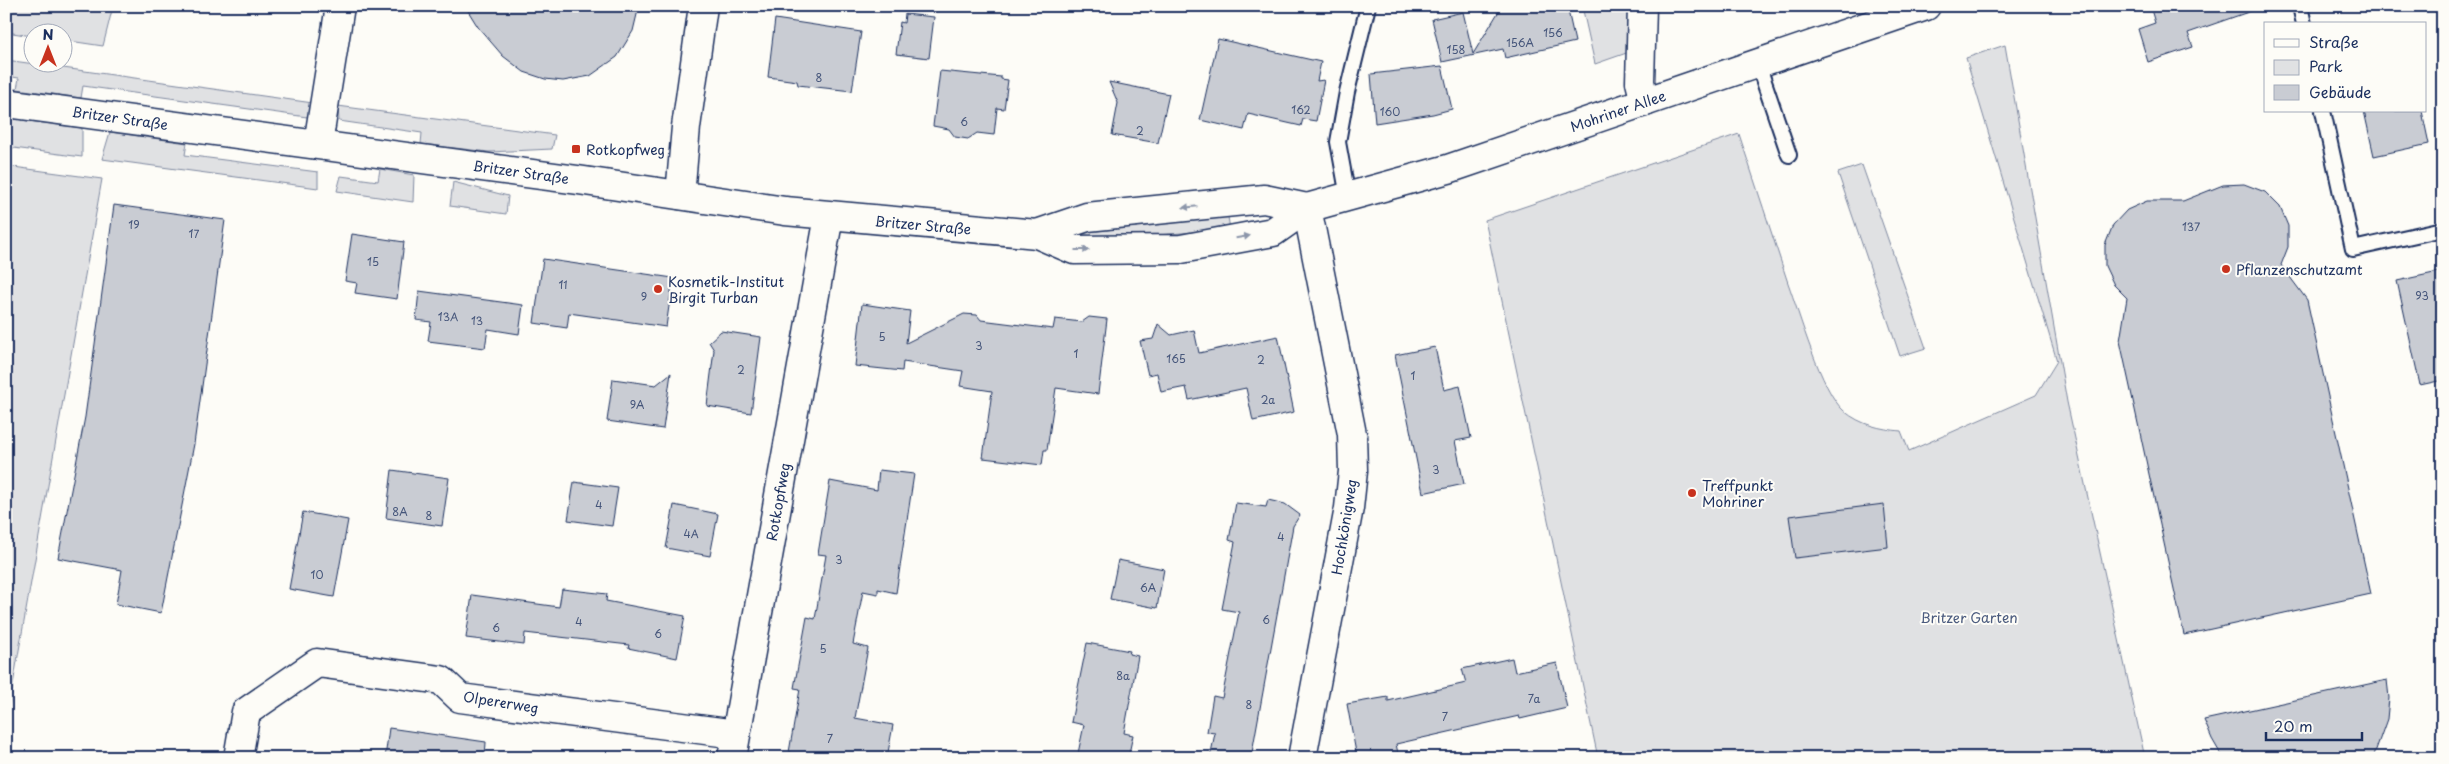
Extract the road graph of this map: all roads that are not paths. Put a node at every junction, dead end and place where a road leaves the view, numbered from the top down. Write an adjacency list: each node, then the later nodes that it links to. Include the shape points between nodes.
1 (340, 6): 12 (main road)
2 (703, 6): 14 (main road)
3 (1368, 6): 15 (lane, via 1338,142)
4 (1642, 6): 9 (main road, via 1640,82)
5 (1926, 6): 8 (main road, Mohriner Allee)
6 (2300, 6): 7 (lane)
7 (2304, 22)
8 (1758, 64): 9 (main road, Mohriner Allee); 13 (lane)
9 (1645, 102): 15 (main road, Mohriner Allee, via 1448,169)
10 (6, 103): 12 (main road, Britzer Straße)
11 (2323, 112): 18 (lane, via 2353,249)
12 (318, 144): 14 (main road, Britzer Straße)
13 (1789, 154)
14 (680, 195): 17 (main road, Britzer Straße)
15 (1348, 197): 16 (main road, Mohriner Allee)
16 (1307, 208): 19 (main road, Britzer Straße, one-way to 19, via 1264,199 1087,217); 19 (main road, Britzer Straße, one-way to 16, via 1074,250 1181,249 1273,232); 22 (main road, Hochkönigweg, via 1352,434 1353,471 1349,508)
17 (829, 216): 19 (main road, Britzer Straße); 20 (main road, Rotkopfweg)
18 (2443, 229)
19 (1037, 234)
20 (734, 746): 21 (main road, Olpererweg, via 460,698 441,680 317,663 246,712)
21 (238, 758)
22 (1302, 758)

